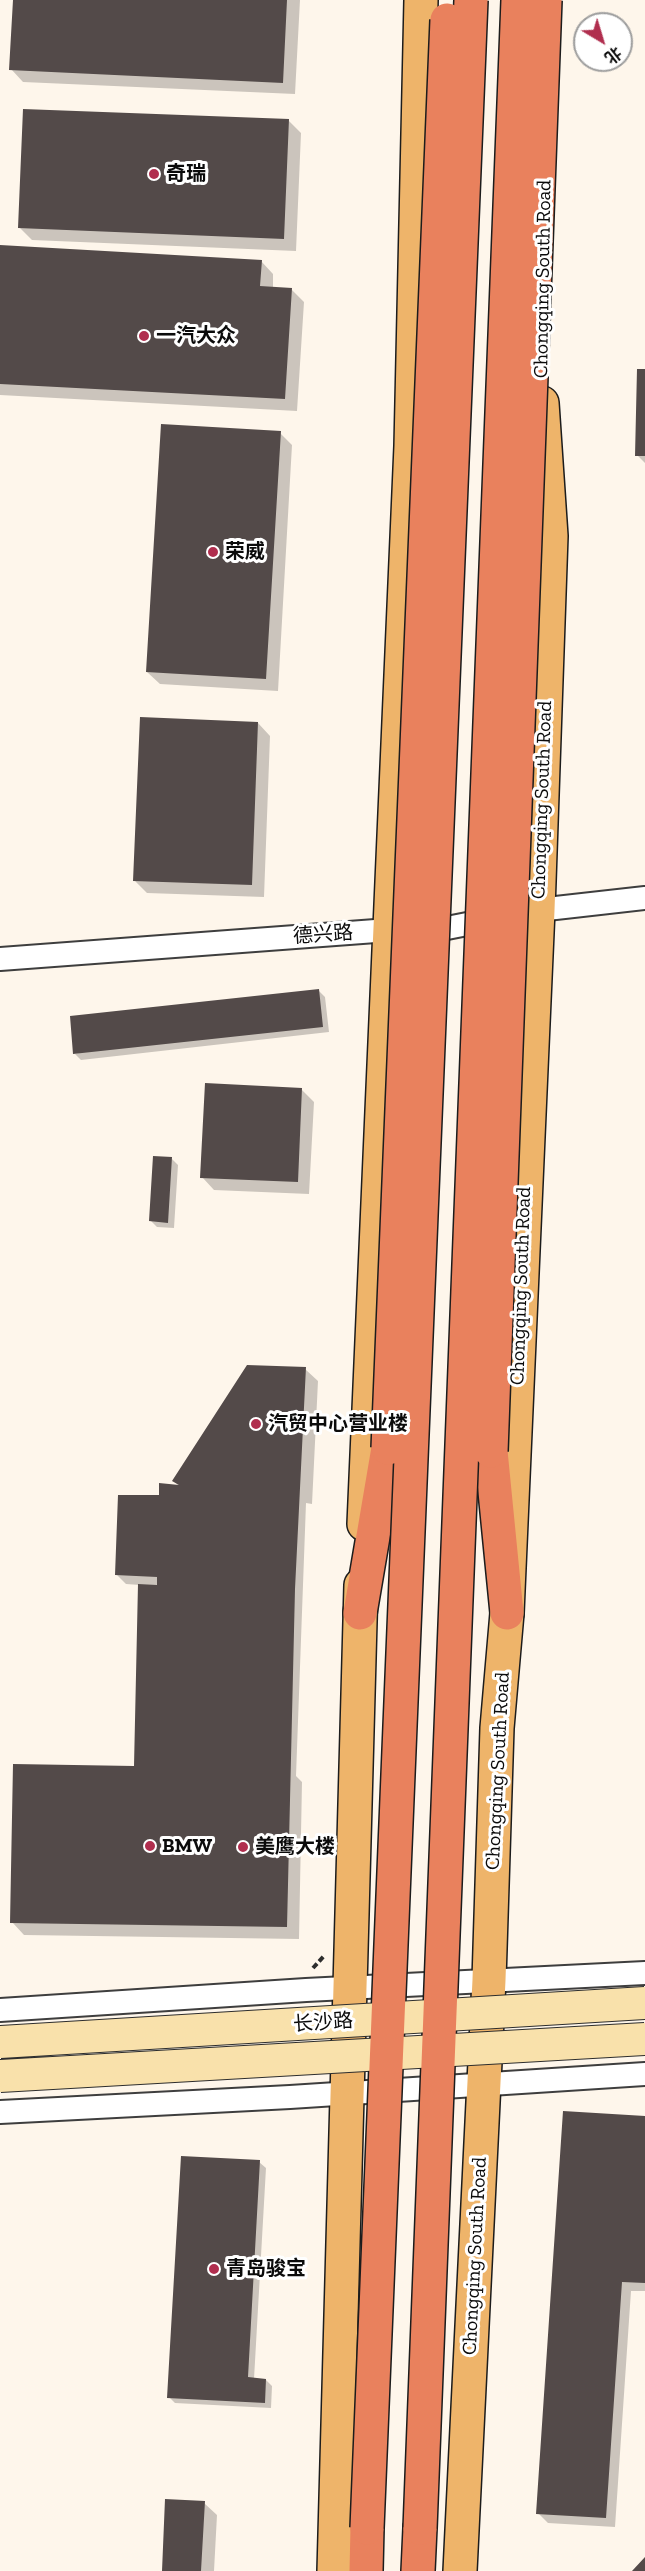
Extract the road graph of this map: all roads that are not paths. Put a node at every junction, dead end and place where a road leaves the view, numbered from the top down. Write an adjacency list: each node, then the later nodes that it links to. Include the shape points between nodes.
1 (421, 0): 9 (main road, via 411,446)
2 (448, 0): 11 (highway, bridge, via 388,1448)
3 (471, 0): 26 (highway, bridge)
4 (518, 0): 27 (highway, bridge)
5 (545, 0): 12 (highway, bridge, via 491,1451)
6 (554, 0): 8 (main road, Chongqing South Road, via 538,350 551,536)
7 (645, 898): 8 (street, 德兴路)
8 (538, 910): 9 (street, 德兴路, via 447,928); 12 (main road, Chongqing South Road)
9 (389, 930): 10 (street, 德兴路); 11 (main road)
10 (0, 959)
11 (360, 1613): 15 (main road)
12 (507, 1613): 14 (main road, Chongqing South Road, via 497,1728)
13 (645, 1973): 14 (street, 长沙路)
14 (489, 1980): 15 (street, 长沙路); 22 (main road, Chongqing South Road)
15 (350, 1987): 17 (street, 长沙路); 23 (main road)
16 (645, 2003): 19 (main road, 长沙路, bridge)
17 (0, 2010)
18 (645, 2039): 21 (main road, 长沙路, bridge)
19 (0, 2042)
20 (645, 2074): 22 (street)
21 (0, 2076)
22 (484, 2084): 23 (street); 28 (main road, Chongqing South Road)
23 (347, 2093): 24 (street); 25 (main road)
24 (0, 2112)
25 (334, 2571)
26 (366, 2571)
27 (418, 2571)
28 (460, 2571)

